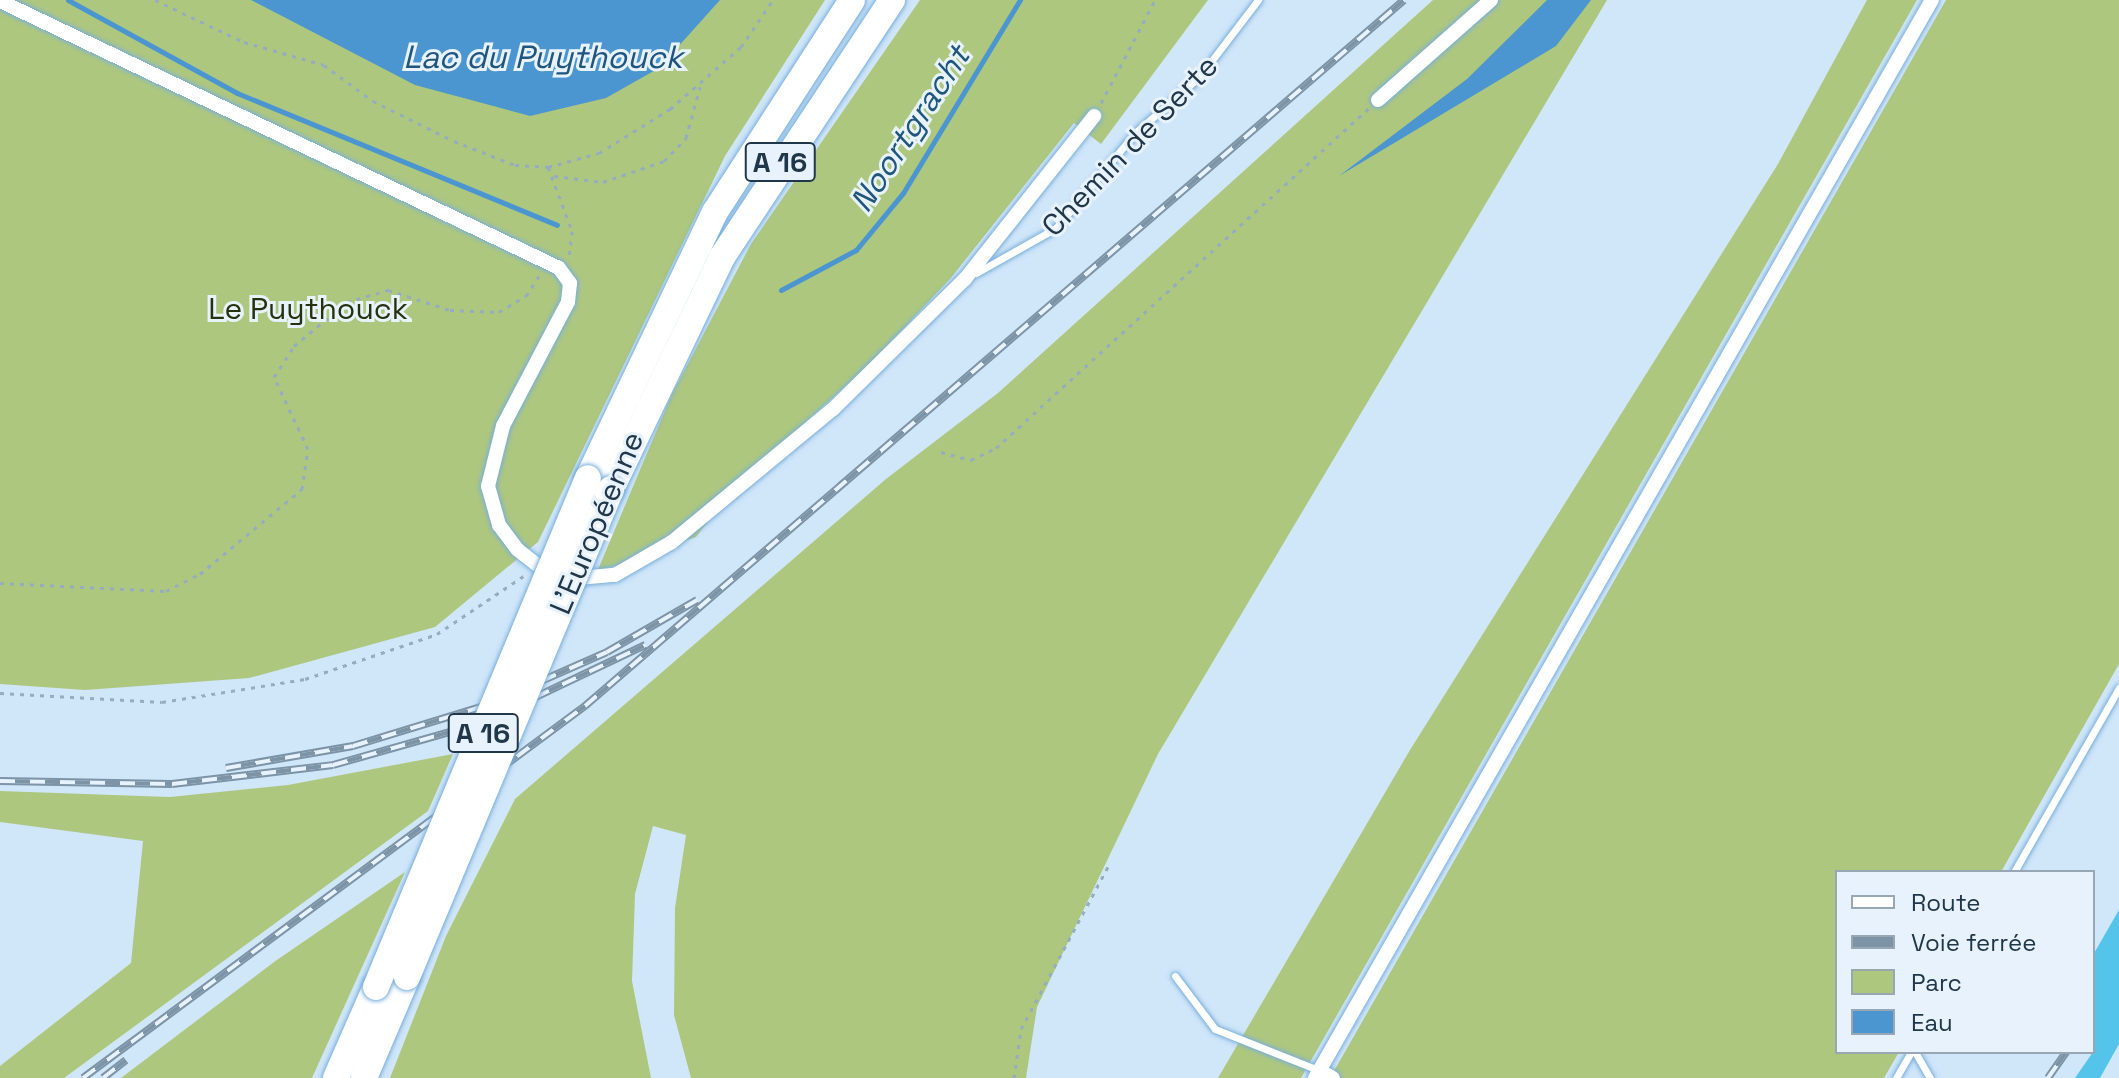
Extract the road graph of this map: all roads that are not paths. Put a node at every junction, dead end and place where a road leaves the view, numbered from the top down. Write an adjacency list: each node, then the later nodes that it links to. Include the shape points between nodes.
1 (852, 0): 10 (highway, L'Européenne / A 16, via 699,240)
2 (892, 0): 10 (highway, L'Européenne / A 16, via 722,257)
3 (1258, 0): 9 (lane, Chemin de Serte, via 1200,76 1135,133 1056,228)
4 (1491, 0): 7 (street)
5 (1932, 0): 16 (street)
6 (0, 1): 9 (street, Chemin de Serte, via 553,262 568,277 568,302 503,426 488,475 499,525 537,565 589,579 634,565 719,509 842,401)
7 (1378, 100)
8 (1094, 116): 9 (street)
9 (965, 279)
10 (600, 484): 17 (highway, L'Européenne / A 16, bridge); 18 (highway, L'Européenne / A 16, bridge)
11 (2119, 688): 12 (lane)
12 (2015, 870)
13 (1175, 976): 16 (lane, via 1215,1029)
14 (1912, 1054): 20 (lane)
15 (1914, 1054): 21 (lane)
16 (1317, 1074): 19 (street)
17 (336, 1078)
18 (364, 1078)
19 (1333, 1078)
20 (1896, 1078)
21 (1930, 1078)

